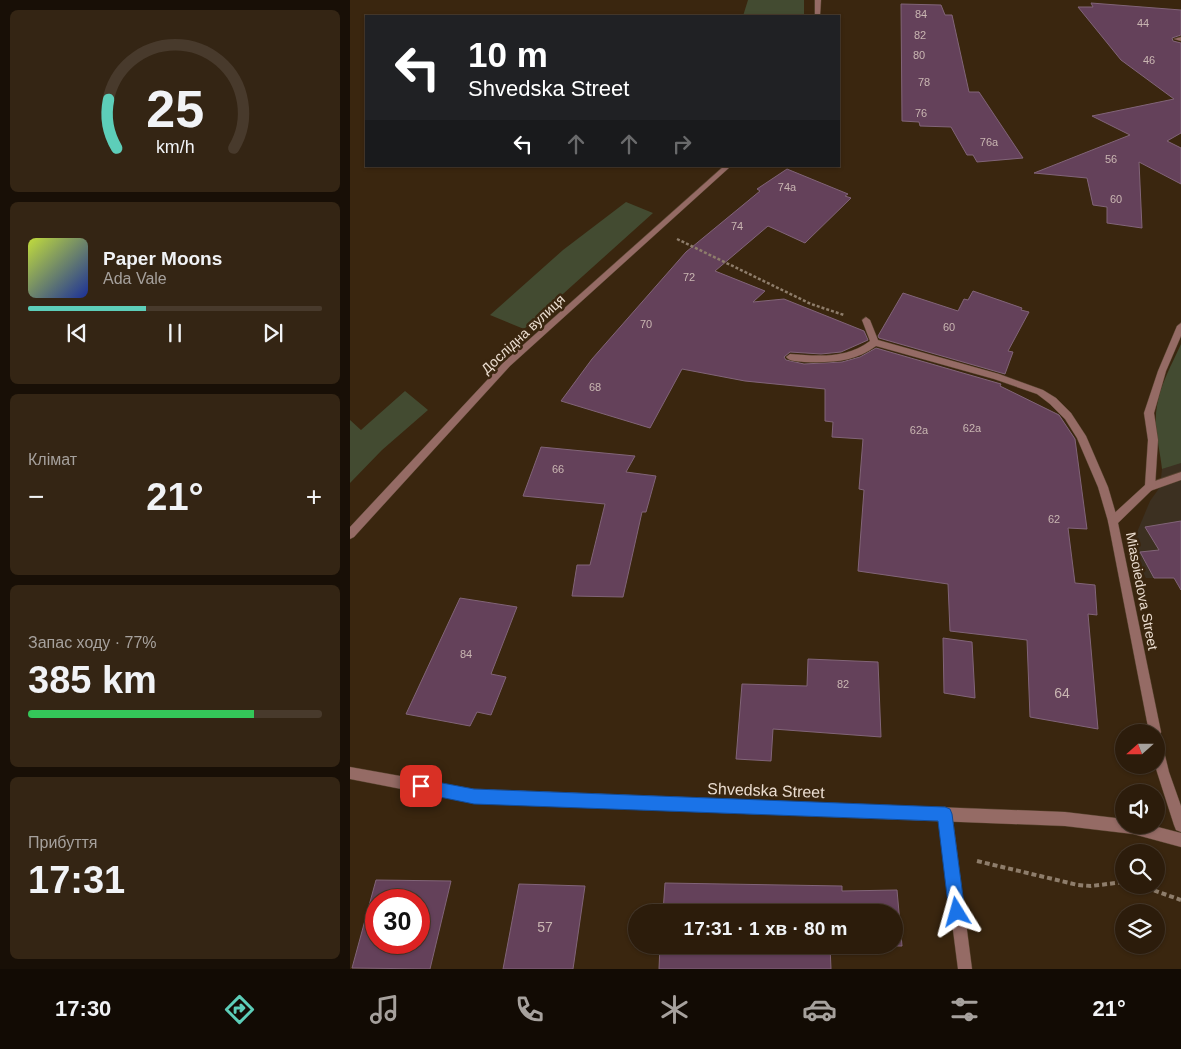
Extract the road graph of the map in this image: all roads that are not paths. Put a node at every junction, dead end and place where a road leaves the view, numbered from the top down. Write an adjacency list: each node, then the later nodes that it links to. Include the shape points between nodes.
1 (818, 0): 2 (street)
2 (818, 15)
3 (727, 167): 11 (street, Дослідна вулиця, via 507,364)
4 (866, 320): 6 (street)
5 (1181, 326): 9 (street, via 1149,413 1153,440)
6 (875, 342): 7 (street, via 864,351 842,358); 10 (street, via 996,376 1040,392 1053,401 1081,436)
7 (790, 357)
8 (1181, 476): 9 (street)
9 (1150, 487): 10 (street, Miasoiedova Street)
10 (1113, 521): 12 (street, Miasoiedova Street)
11 (350, 534)
12 (1153, 724)
13 (350, 773): 15 (street, Shvedska Street, via 474,796)
14 (1164, 774): 16 (street)
15 (945, 814): 17 (street, Shvedska Street, via 1102,822); 18 (street)
16 (1181, 825)
17 (1181, 840)
18 (965, 969)

